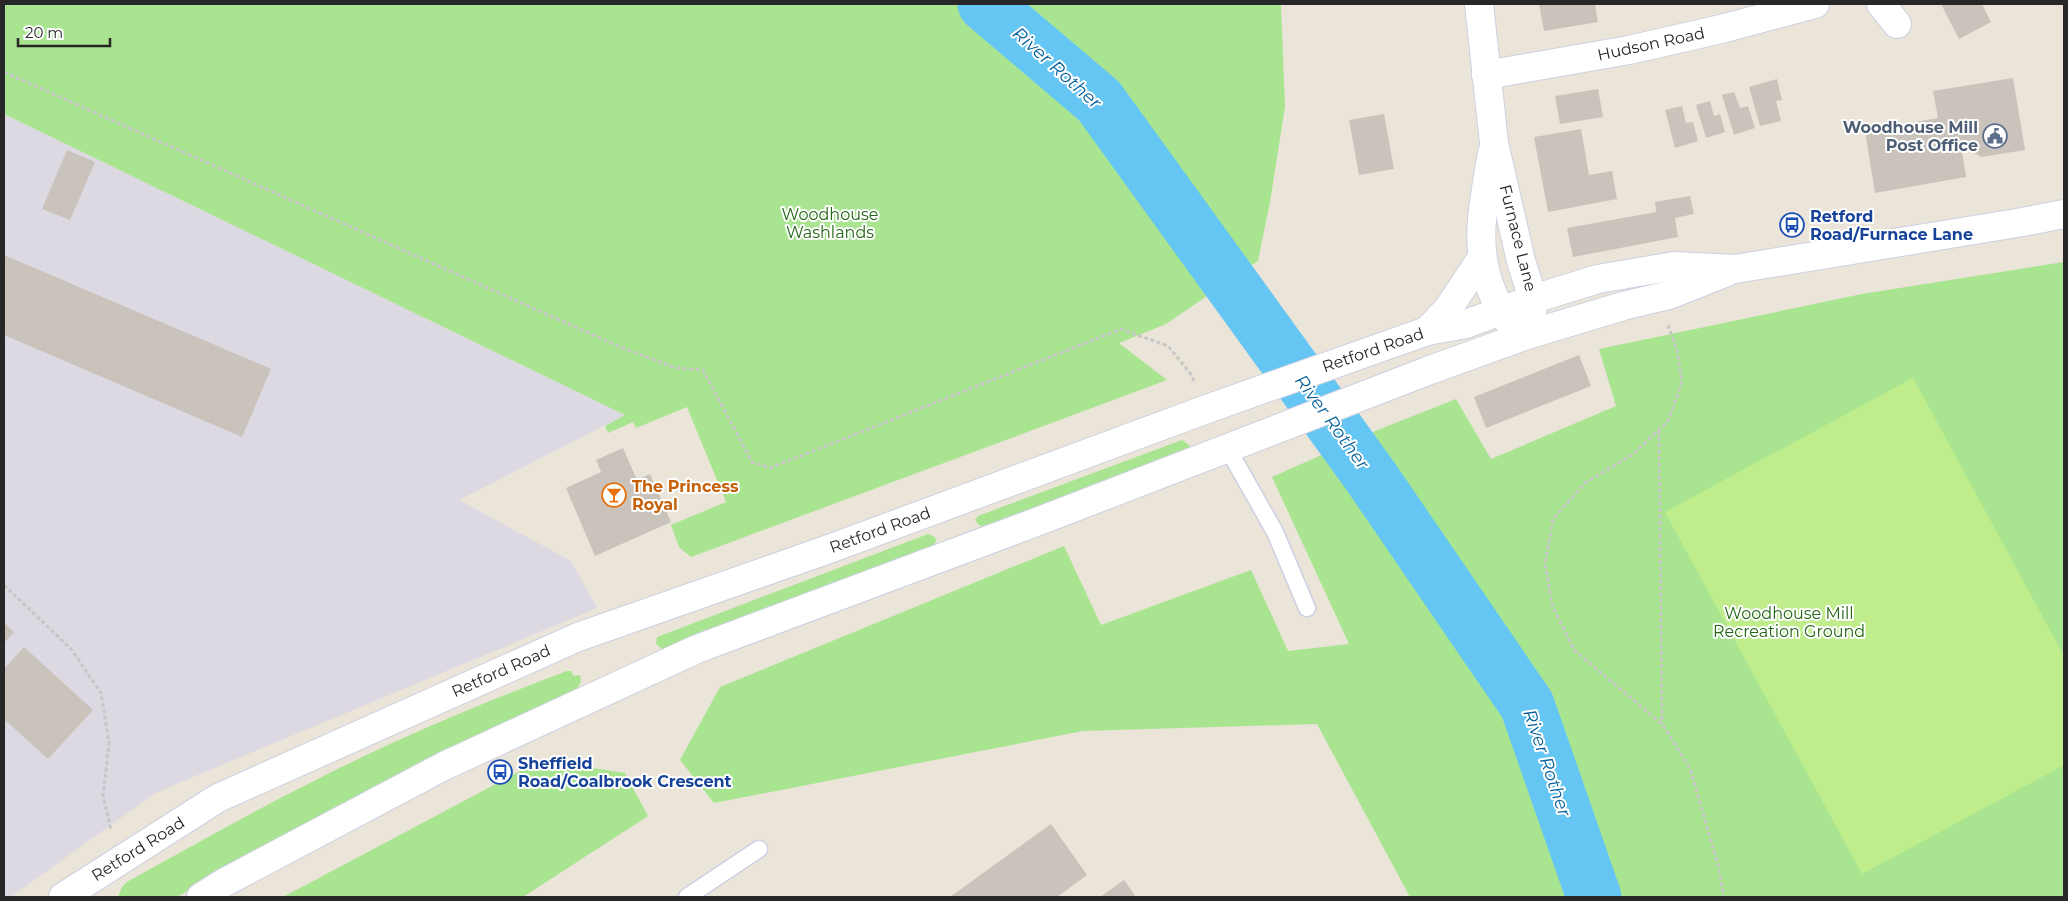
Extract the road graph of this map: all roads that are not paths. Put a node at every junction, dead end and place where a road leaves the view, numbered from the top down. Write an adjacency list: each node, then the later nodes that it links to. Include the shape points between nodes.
1 (1479, 4): 3 (main road, Furnace Lane)
2 (1815, 4): 3 (main road, Hudson Road, via 1629,50)
3 (1486, 75): 4 (main road, Furnace Lane)
4 (1494, 142): 6 (main road, Furnace Lane, via 1482,214); 8 (main road, Furnace Lane)
5 (2064, 214): 7 (main road, Retford Road)
6 (1481, 259): 9 (main road, Furnace Lane); 10 (main road, via 1448,309)
7 (1735, 269): 8 (main road, Retford Road, via 1674,266 1598,279); 11 (main road, Retford Road, via 1669,295)
8 (1533, 299): 9 (main road, Retford Road); 11 (main road, Furnace Lane)
9 (1501, 312): 10 (main road, Retford Road, via 1466,324); 11 (main road, Furnace Lane)
10 (1427, 331): 15 (main road, Retford Road, via 578,637 218,798)
11 (1527, 335): 12 (main road, Retford Road, via 1362,395)
12 (1228, 449): 13 (lane, via 1275,532); 16 (main road, Retford Road, via 697,649 444,766)
13 (1307, 608)
14 (759, 849): 17 (lane)
15 (63, 897)
16 (200, 897)
17 (687, 897)

